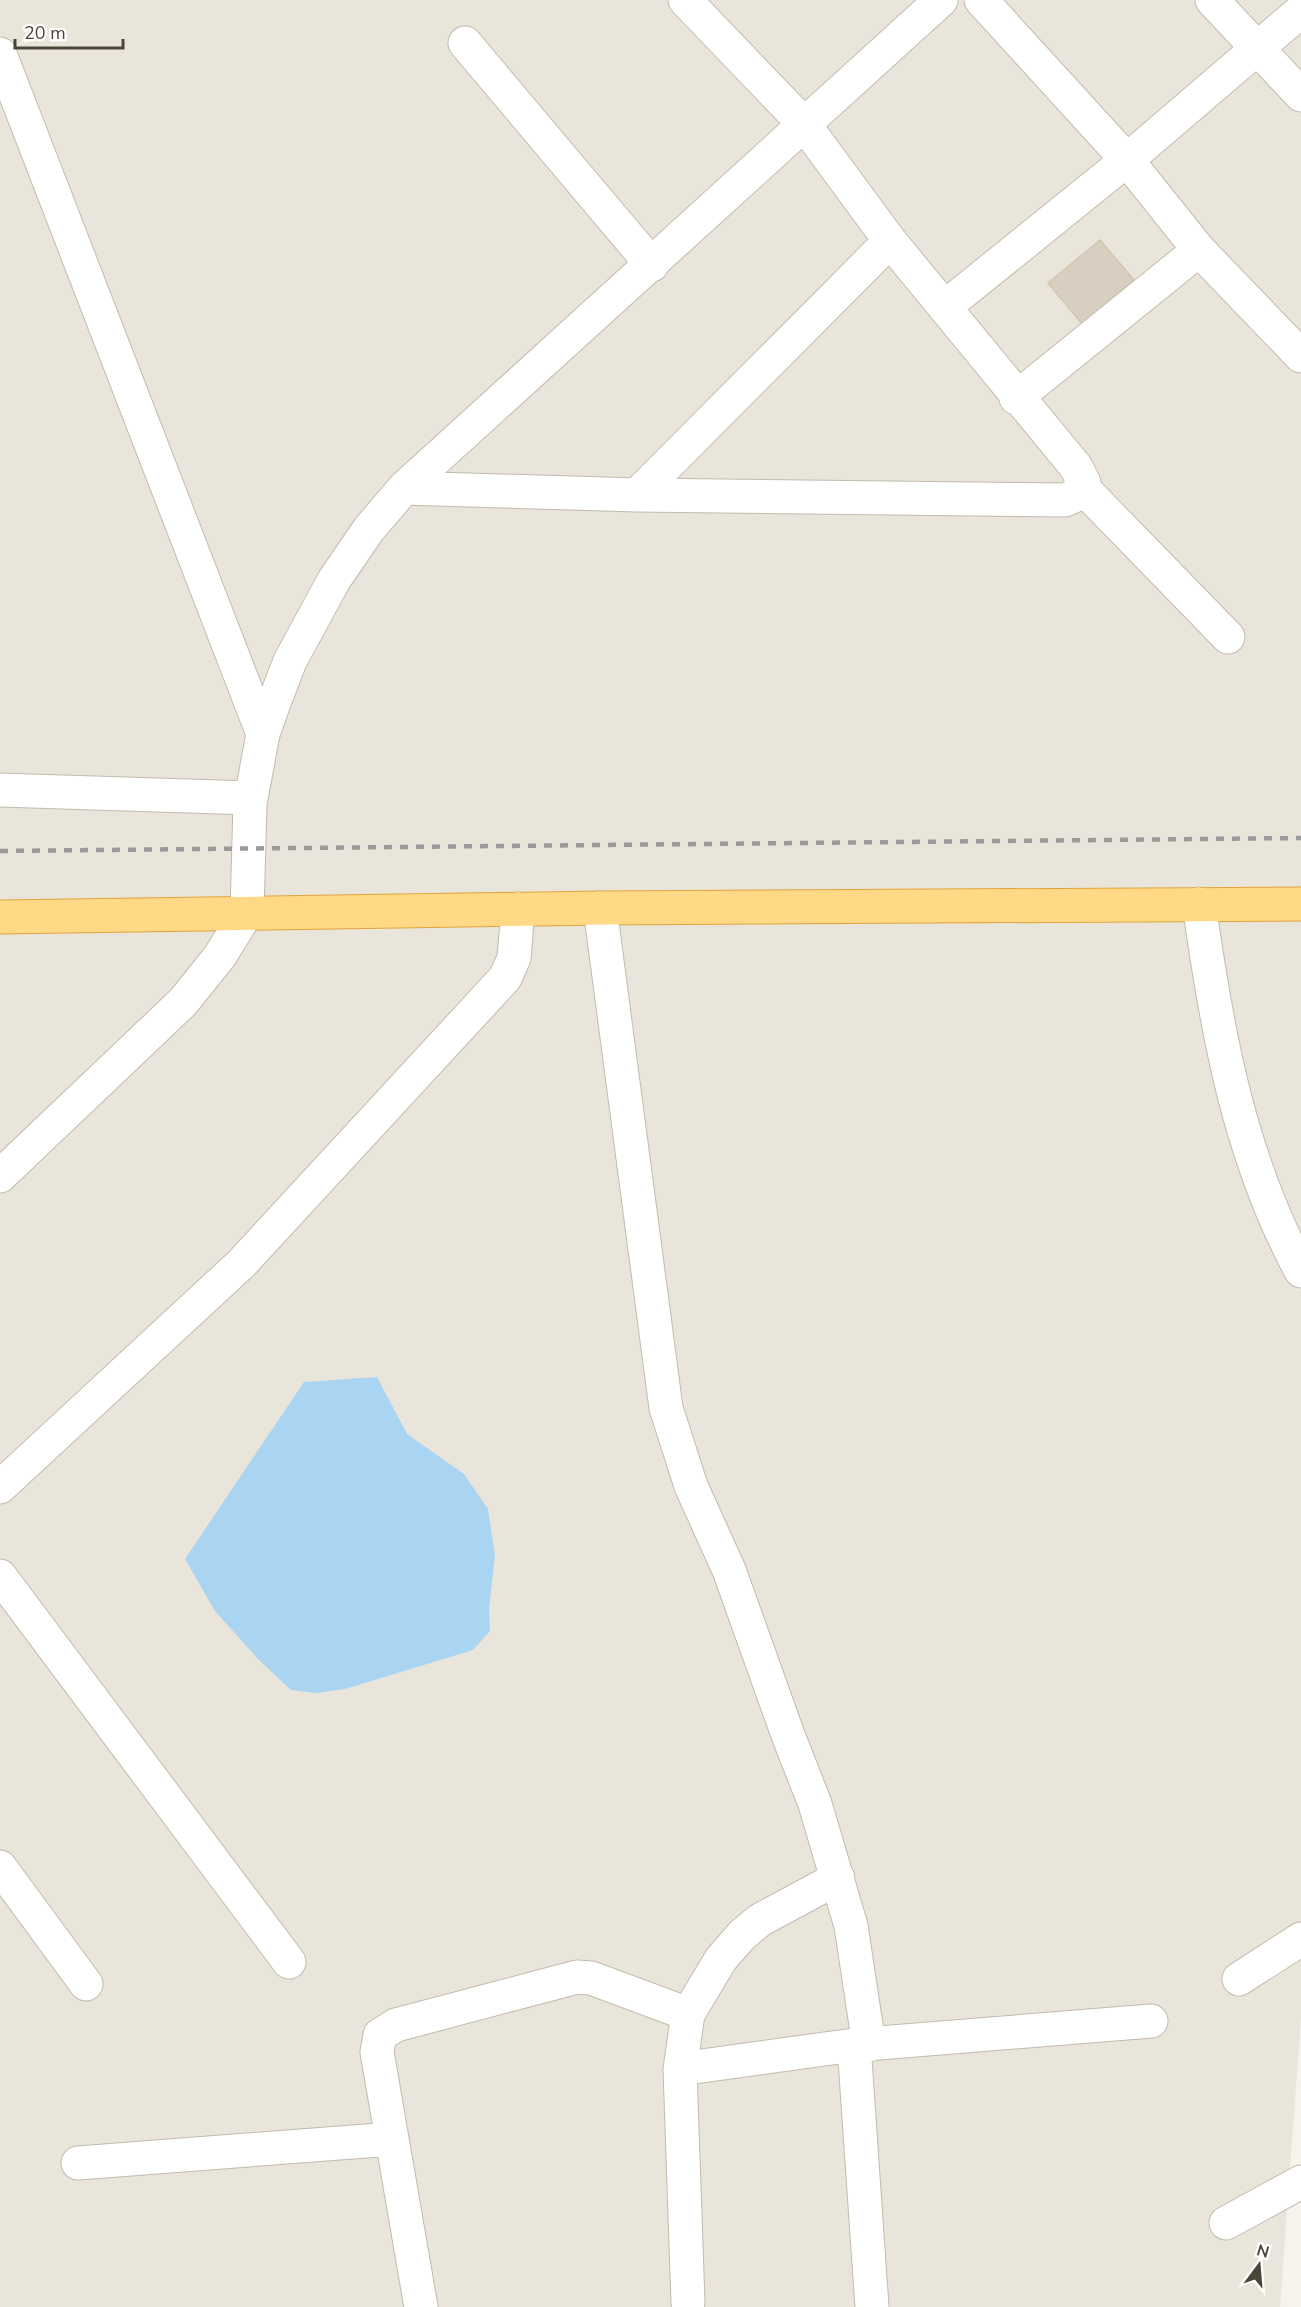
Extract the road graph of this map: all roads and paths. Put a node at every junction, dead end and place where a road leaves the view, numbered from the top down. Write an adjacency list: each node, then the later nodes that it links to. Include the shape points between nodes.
1 (685, 0): 10 (street)
2 (941, 0): 10 (street)
3 (981, 0): 11 (street)
4 (1212, 0): 7 (street)
5 (1301, 11): 7 (street)
6 (465, 43): 14 (street)
7 (1258, 48): 9 (street); 11 (street)
8 (0, 54): 22 (street)
9 (1301, 95)
10 (804, 124): 12 (street); 14 (street)
11 (1127, 160): 13 (street); 15 (street)
12 (890, 241): 15 (street); 20 (street)
13 (1199, 250): 16 (street); 17 (street)
14 (652, 265): 18 (street)
15 (946, 306): 17 (street)
16 (1301, 356)
17 (1016, 398): 19 (street, via 1076,467)
18 (404, 488): 20 (street); 22 (street, via 369,529 334,580 290,661)
19 (1084, 489): 20 (street, via 1078,496 1065,500); 21 (street)
20 (637, 495)
21 (1228, 637)
22 (263, 734): 24 (street)
23 (0, 790): 24 (street)
24 (251, 798): 29 (street)
25 (1199, 904): 26 (highway); 27 (highway); 32 (street, via 1211,989 1242,1129 1256,1174)
26 (1301, 904)
27 (600, 908): 28 (highway); 36 (street, via 666,1408 691,1486 729,1570 815,1804)
28 (518, 909): 29 (highway); 33 (street, via 514,958 505,978 241,1264)
29 (247, 912): 30 (highway); 31 (street, via 220,956 183,1002)
30 (0, 917)
31 (0, 1176)
32 (1301, 1271)
33 (0, 1487)
34 (0, 1575): 38 (street)
35 (0, 1867): 40 (street)
36 (838, 1878): 41 (street, via 760,1920 742,1935 721,1959); 43 (street, via 851,1926)
37 (1301, 1939): 39 (street)
38 (289, 1962)
39 (1239, 1979)
40 (86, 1984)
41 (688, 2014): 44 (street); 45 (street, via 584,1977 396,2025 380,2035 376,2052)
42 (1151, 2021): 43 (street)
43 (862, 2045): 44 (street); 51 (street)
44 (680, 2069): 49 (street)
45 (392, 2139): 46 (street); 50 (street)
46 (78, 2163)
47 (1301, 2182): 48 (street)
48 (1226, 2223)
49 (688, 2303)
50 (421, 2307)
51 (872, 2307)

